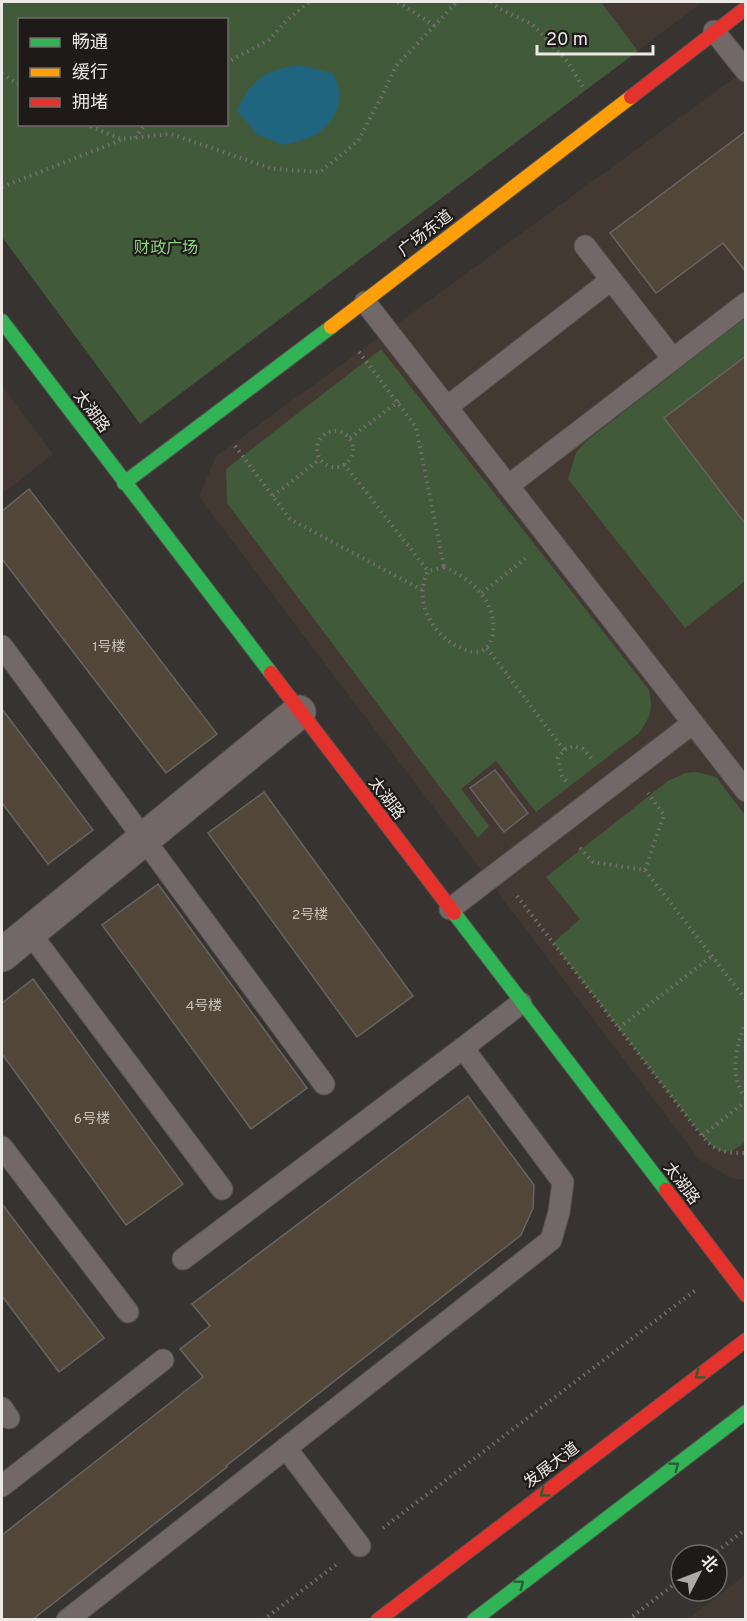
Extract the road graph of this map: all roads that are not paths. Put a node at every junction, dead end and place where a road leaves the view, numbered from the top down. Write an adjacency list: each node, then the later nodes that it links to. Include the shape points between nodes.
1 (746, 8): 2 (street, 广场东道)
2 (714, 31): 3 (lane); 6 (street, 广场东道)
3 (746, 71)
4 (585, 246): 5 (lane)
5 (611, 279): 10 (lane); 11 (lane)
6 (365, 302): 11 (lane); 12 (street, 广场东道)
7 (746, 303): 10 (lane)
8 (2, 321): 9 (street, 太湖路)
9 (9, 346): 12 (street, 太湖路)
10 (673, 359): 13 (lane)
11 (447, 407): 13 (lane)
12 (124, 483): 15 (street, 太湖路)
13 (508, 486): 16 (lane)
14 (2, 646): 18 (lane)
15 (299, 712): 18 (street); 19 (street, 太湖路)
16 (693, 723): 17 (lane); 19 (lane)
17 (746, 790)
18 (144, 839): 20 (street); 23 (lane)
19 (450, 909): 21 (street, 太湖路)
20 (11, 942): 25 (lane)
21 (521, 1003): 22 (lane); 27 (street, 太湖路)
22 (463, 1048): 26 (lane); 32 (lane, via 563,1182 551,1240)
23 (324, 1084)
24 (2, 1147): 28 (lane)
25 (222, 1189)
26 (183, 1259)
27 (746, 1295)
28 (128, 1312)
29 (746, 1340): 36 (street, 发展大道, one-way to 36)
30 (163, 1359): 33 (lane)
31 (746, 1412): 37 (street, one-way to 31)
32 (286, 1448): 34 (lane); 35 (lane)
33 (2, 1486)
34 (360, 1546)
35 (67, 1620)
36 (378, 1620)
37 (474, 1620)

